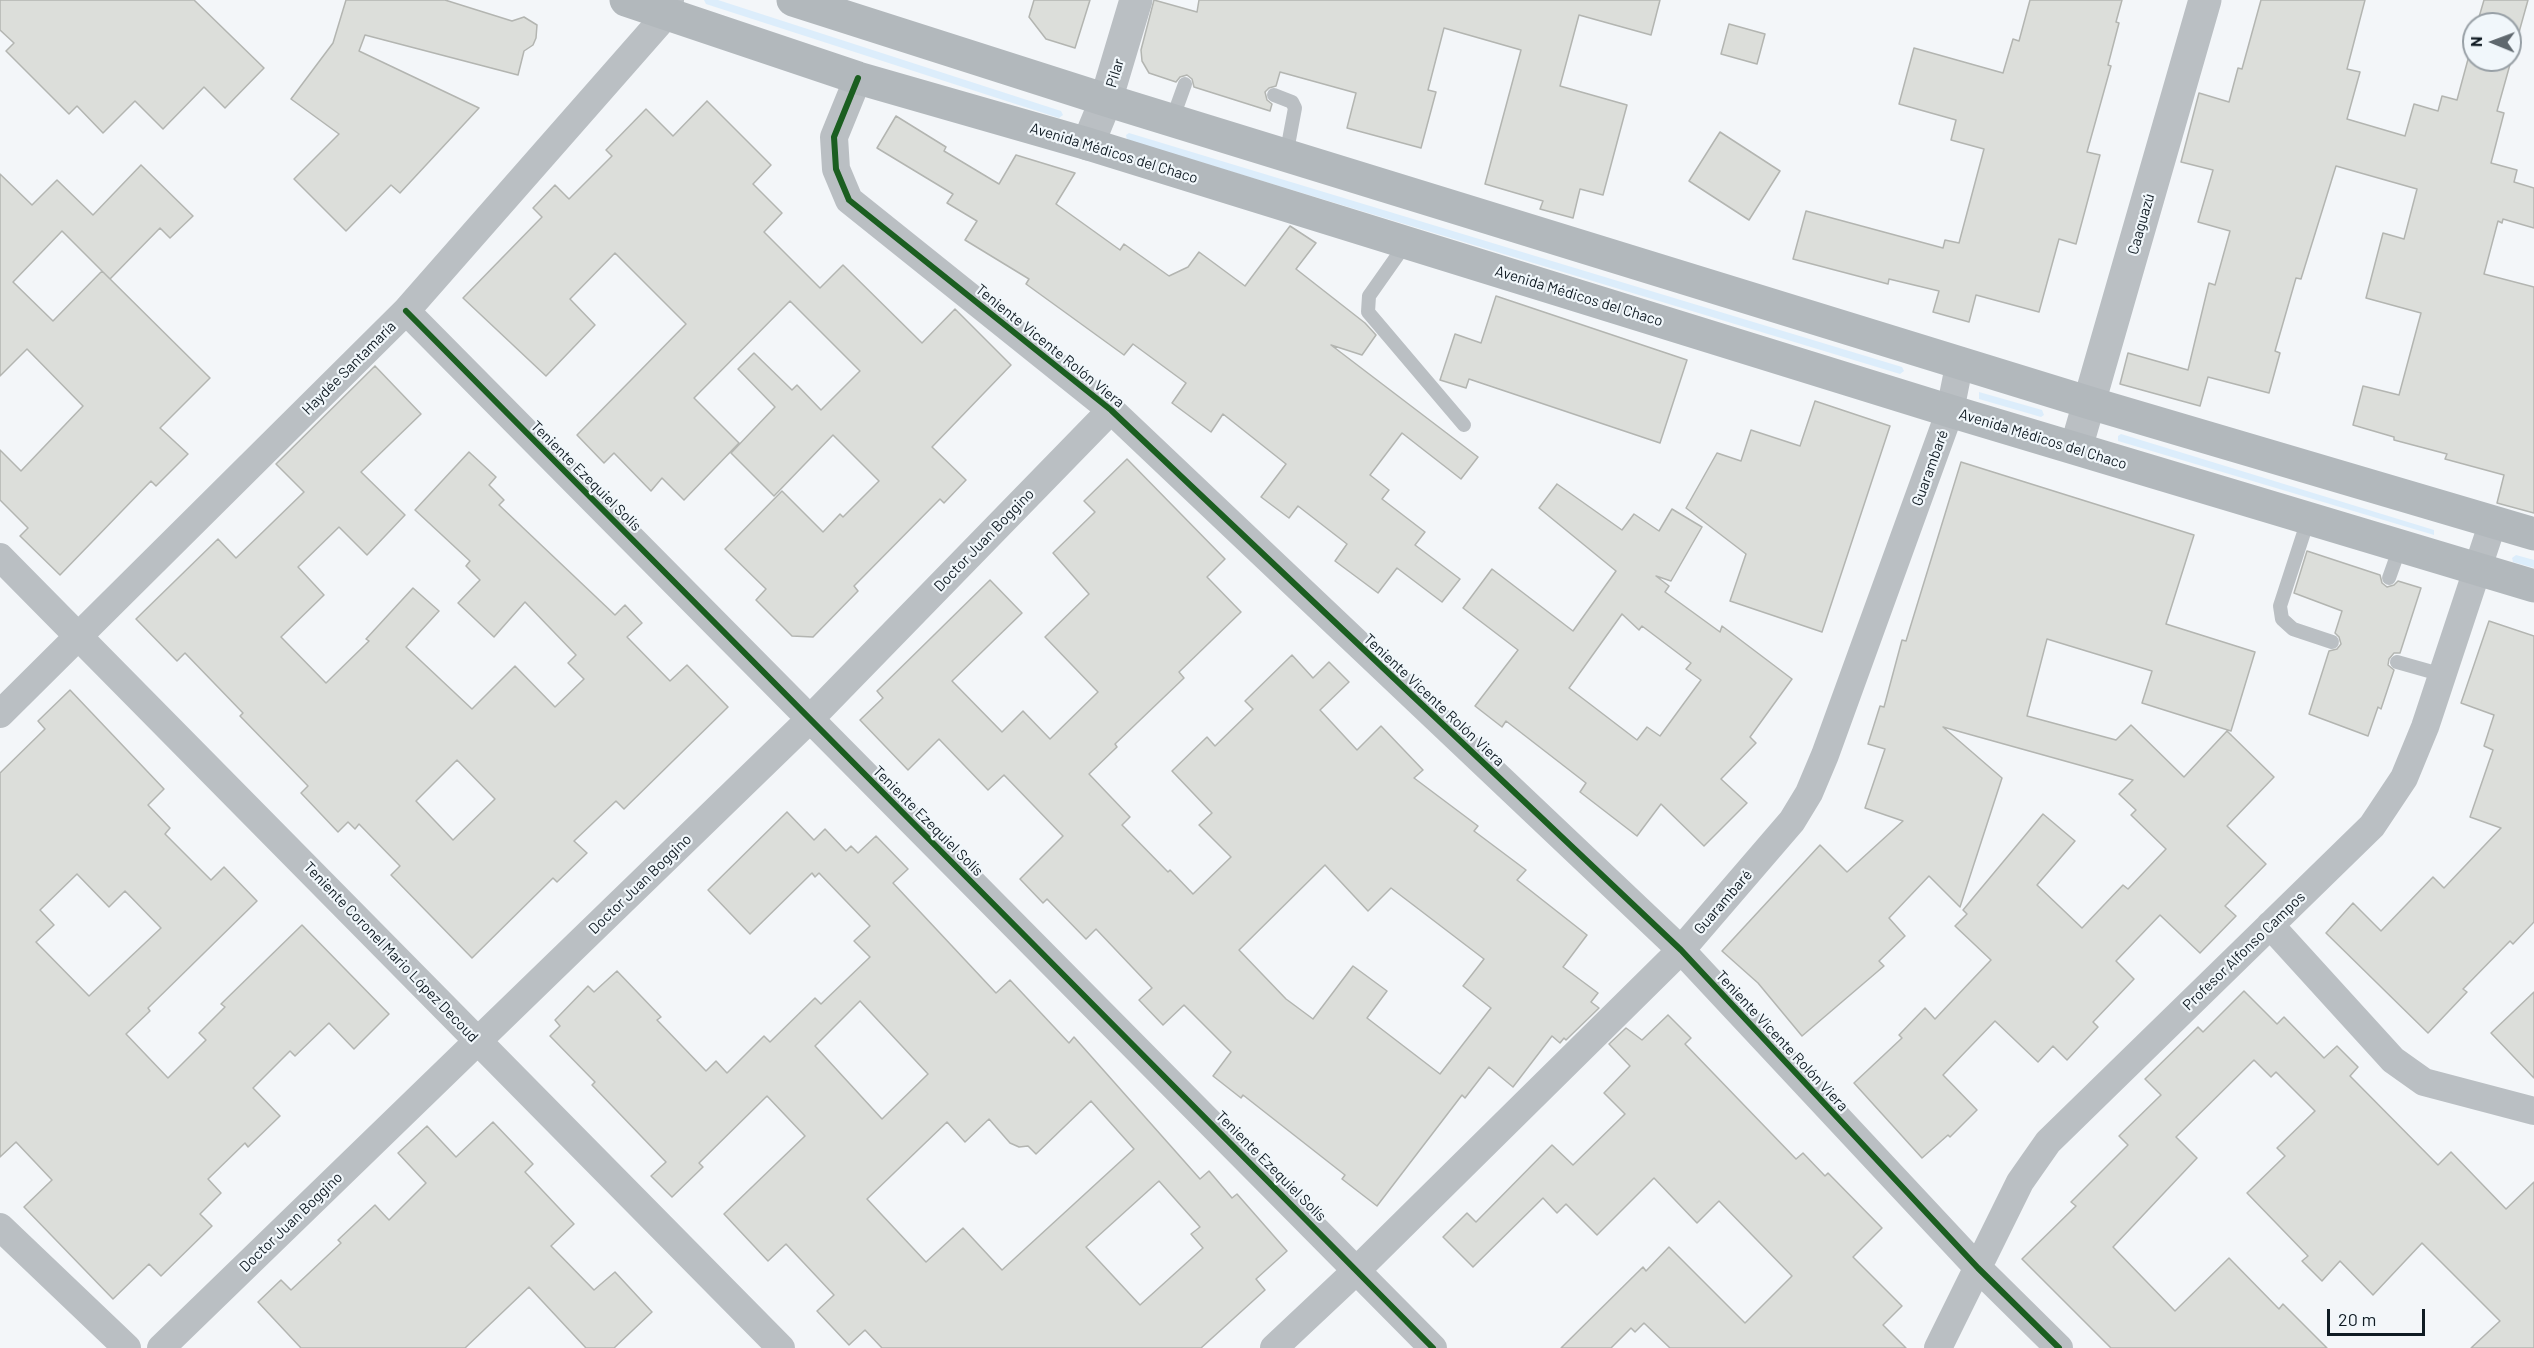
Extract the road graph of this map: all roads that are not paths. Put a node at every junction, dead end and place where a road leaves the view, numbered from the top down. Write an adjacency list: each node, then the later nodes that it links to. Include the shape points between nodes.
1 (626, 0): 5 (main road, Avenida Médicos del Chaco)
2 (793, 0): 9 (main road)
3 (1137, 0): 9 (street, Pilar, via 1129,42)
4 (2205, 0): 16 (street, Caaguazú)
5 (669, 7): 6 (main road, Avenida Médicos del Chaco); 14 (street, Haydée Santamaría)
6 (858, 78): 11 (main road, Avenida Médicos del Chaco); 17 (street, Teniente Vicente Rolón Viera, via 834,137 836,169 849,200)
7 (1185, 84): 10 (lane)
8 (1274, 96): 12 (lane, via 1292,102 1295,108)
9 (1106, 100): 10 (main road); 11 (street, Pilar)
10 (1172, 120): 12 (main road)
11 (1088, 144): 13 (main road, Avenida Médicos del Chaco)
12 (1286, 156): 15 (main road)
13 (1407, 242): 18 (main road, Avenida Médicos del Chaco); 19 (lane, via 1369,296 1368,312)
14 (406, 311): 29 (street, Haydée Santamaría); 34 (street, Teniente Ezequiel Solís)
15 (1960, 361): 16 (main road); 18 (street, Guarambaré)
16 (2090, 404): 20 (street, Caaguazú); 22 (main road)
17 (1111, 410): 34 (street, Doctor Juan Boggino); 36 (street, Teniente Vicente Rolón Viera)
18 (1950, 411): 20 (main road, Avenida Médicos del Chaco); 36 (street, Guarambaré, via 1809,793 1792,821)
19 (1464, 425)
20 (2076, 448): 21 (main road, Avenida Médicos del Chaco)
21 (2308, 520): 24 (main road, Avenida Médicos del Chaco); 30 (lane, via 2280,606 2282,619 2293,629)
22 (2493, 522): 23 (main road); 26 (street, Profesor Alfonso Campos)
23 (2534, 534)
24 (2400, 547): 26 (main road, Avenida Médicos del Chaco); 27 (lane)
25 (0, 556): 29 (street, Teniente Coronel Mario López Decoud)
26 (2477, 569): 28 (main road, Avenida Médicos del Chaco); 32 (street, Profesor Alfonso Campos)
27 (2389, 578)
28 (2534, 586)
29 (80, 636): 33 (street, Haydée Santamaría); 37 (street, Teniente Coronel Mario López Decoud)
30 (2332, 642)
31 (2397, 662): 32 (lane)
32 (2443, 675): 35 (street, Profesor Alfonso Campos, via 2404,778 2372,826)
33 (0, 714)
34 (810, 719): 37 (street, Doctor Juan Boggino); 41 (street, Teniente Ezequiel Solís)
35 (2270, 925): 38 (street, via 2400,1066 2432,1085); 40 (street, Profesor Alfonso Campos, via 2048,1142 2020,1182)
36 (1681, 950): 40 (street, Teniente Vicente Rolón Viera); 41 (street, Guarambaré)
37 (478, 1041): 43 (street, Doctor Juan Boggino); 44 (street, Teniente Coronel Mario López Decoud)
38 (2534, 1111)
39 (0, 1227): 42 (street)
40 (1978, 1268): 47 (street, Profesor Alfonso Campos); 48 (street, Teniente Vicente Rolón Viera)
41 (1357, 1270): 45 (street, Guarambaré); 46 (street, Teniente Ezequiel Solís)
42 (128, 1348)
43 (160, 1348)
44 (781, 1348)
45 (1274, 1348)
46 (1433, 1348)
47 (1938, 1348)
48 (2058, 1348)

